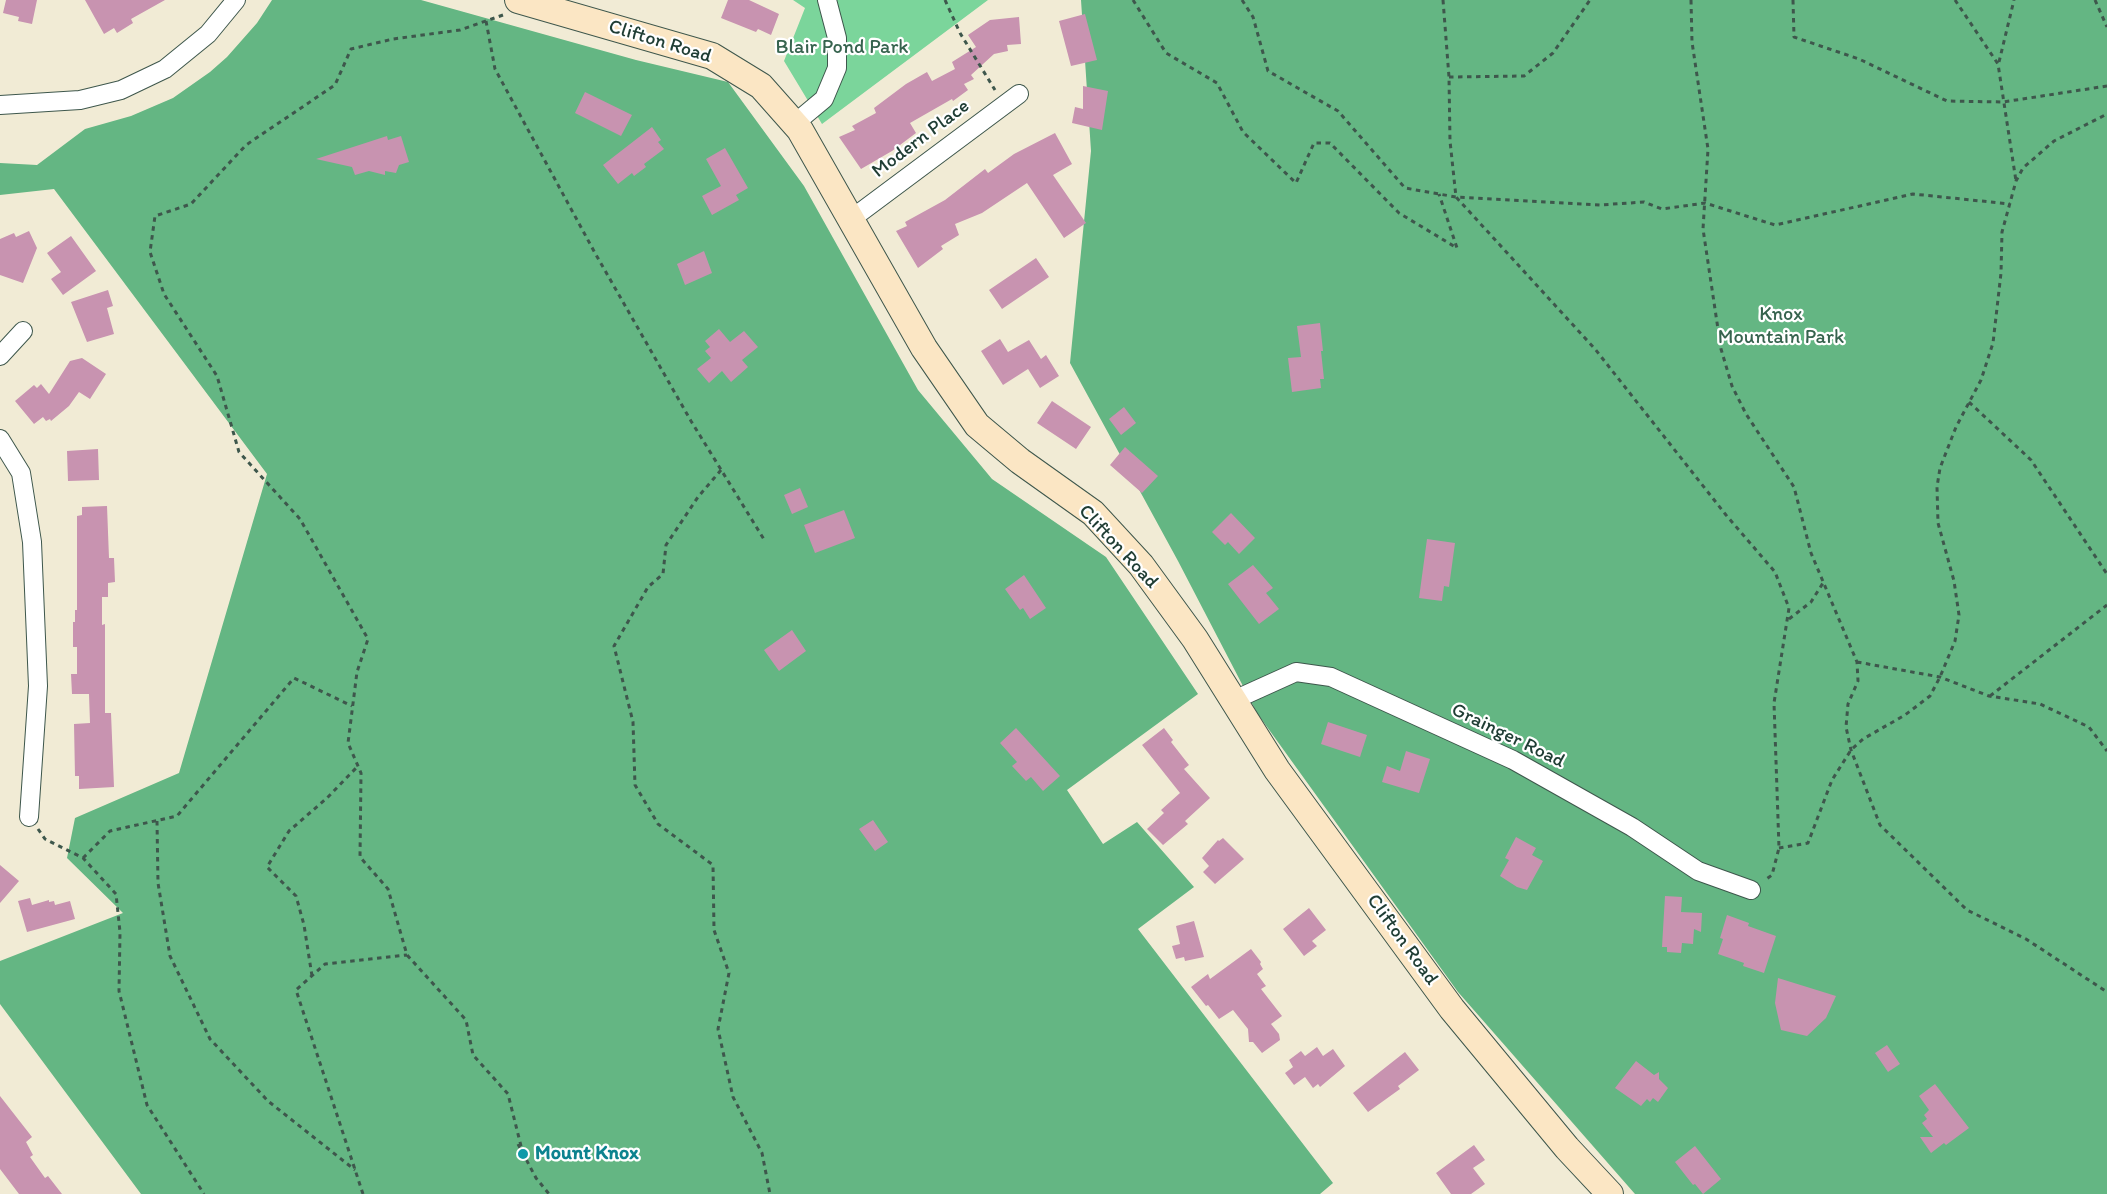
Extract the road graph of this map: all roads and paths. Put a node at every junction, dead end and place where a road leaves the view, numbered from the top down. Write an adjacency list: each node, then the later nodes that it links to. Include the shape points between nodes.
1 (236, 0): 21 (street, via 208,34 165,69 121,90 80,100)
2 (827, 0): 23 (street, via 837,38 837,68 824,99)
3 (945, 0): 19 (path, via 960,33)
4 (1133, 0): 25 (path, via 1166,53 1217,82 1244,132 1296,183 1314,143 1330,143 1398,213 1457,248)
5 (1242, 0): 25 (path, via 1253,17 1268,71 1338,111 1406,188)
6 (1443, 0): 17 (path)
7 (1590, 0): 17 (path, via 1553,53 1524,76)
8 (1793, 0): 20 (path, via 1794,37 1859,59 1947,101)
9 (1955, 0): 16 (path)
10 (2014, 0): 16 (path)
11 (2095, 0): 15 (path)
12 (1691, 1): 27 (path, via 1692,42 1708,149)
13 (525, 2): 14 (path); 23 (main road, Clifton Road, via 712,56 761,86)
14 (486, 21): 34 (path, via 495,69 595,253); 44 (path, via 460,30 351,49 335,85 246,145 191,204 154,216 150,252 164,294 217,376 239,452 300,519 368,639 357,672)
15 (2107, 27)
16 (1998, 64): 20 (path)
17 (1449, 77): 26 (path, via 1449,141)
18 (2107, 86): 20 (path)
19 (1011, 100): 29 (street, Modern Place)
20 (2003, 102): 24 (path)
21 (0, 105)
22 (2107, 114): 24 (path, via 2054,141 2023,168)
23 (794, 124): 29 (main road, Clifton Road)
24 (2016, 181): 28 (path)
25 (1439, 194): 26 (path)
26 (1456, 197): 27 (path, via 1600,205 1644,202 1662,209); 39 (path, via 1595,350 1775,572 1789,608)
27 (1705, 203): 28 (path, via 1775,225 1913,194); 37 (path, via 1703,229 1721,349 1732,386 1794,487 1811,553)
28 (2010, 204): 32 (path, via 2002,232 1992,343 1981,380)
29 (850, 220): 43 (main road, Clifton Road, via 924,348 976,425 1093,513 1141,565)
30 (23, 331): 31 (street)
31 (0, 356)
32 (1969, 402): 36 (path, via 2031,460); 41 (path, via 1940,468 1937,487 1938,523 1959,615 1955,641)
33 (0, 439): 48 (street, via 21,473 32,542 38,686)
34 (721, 470): 35 (path); 62 (path, via 666,545 663,574 648,587 614,646 633,722 635,786 658,824 713,865 714,930 729,973 718,1029 733,1096 762,1153)
35 (765, 541)
36 (2107, 574)
37 (1823, 582): 39 (path, via 1811,602); 40 (path)
38 (2107, 605): 42 (path)
39 (1787, 620): 50 (path, via 1774,703)
40 (1857, 662): 41 (path); 45 (path, via 1858,681 1848,704 1846,726)
41 (1941, 677): 42 (path); 45 (path, via 1930,696)
42 (1989, 696): 46 (path, via 2040,704 2088,727)
43 (1234, 700): 52 (street, Grainger Road, via 1296,672 1330,677 1513,760 1632,827 1698,870); 63 (main road, Clifton Road, via 1277,770 1452,1009)
44 (353, 706): 47 (path, via 348,743); 49 (path, via 294,678 177,816)
45 (1851, 750): 50 (path, via 1832,780 1808,843); 55 (path, via 1880,825 1967,910 2026,939)
46 (2107, 751)
47 (358, 766): 53 (path, via 360,857 388,889); 54 (path, via 289,831 267,867 296,896)
48 (29, 817): 51 (path, via 45,839)
49 (157, 820): 51 (path, via 110,831); 58 (path, via 158,883 170,956 210,1039 268,1101)
50 (1779, 848): 52 (path, via 1772,876)
51 (83, 858): 59 (path, via 116,894 119,991 147,1106)
52 (1751, 890)
53 (407, 955): 54 (path, via 325,964); 57 (path, via 466,1020 473,1055 508,1094)
54 (312, 976): 58 (path, via 296,990)
55 (2107, 993)
56 (518, 1144): 61 (path)
57 (524, 1154)
58 (355, 1170): 60 (path)
59 (204, 1194)
60 (363, 1194)
61 (549, 1194)
62 (770, 1194)
63 (1610, 1194)

